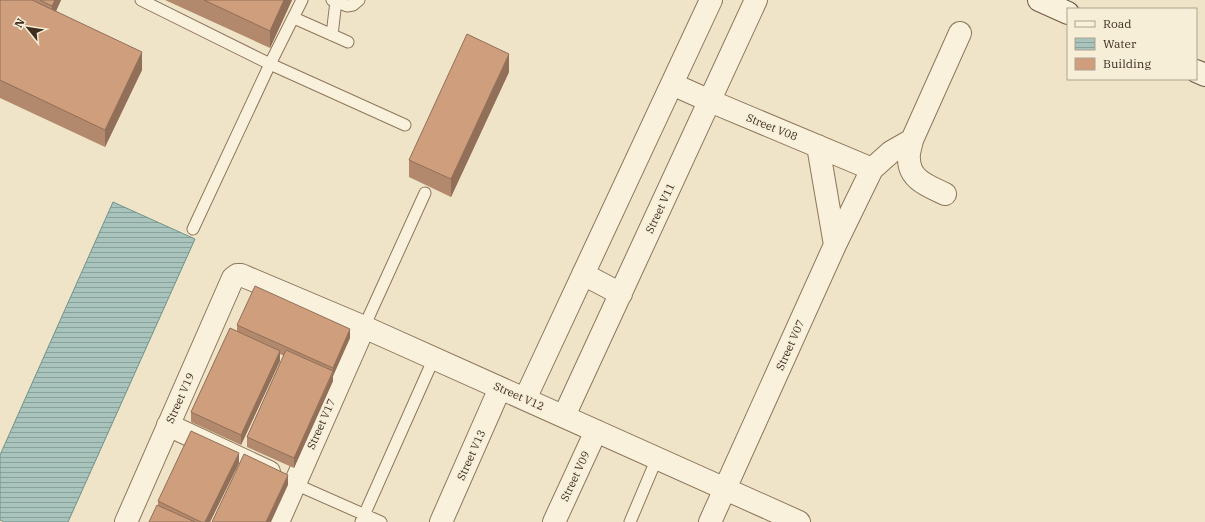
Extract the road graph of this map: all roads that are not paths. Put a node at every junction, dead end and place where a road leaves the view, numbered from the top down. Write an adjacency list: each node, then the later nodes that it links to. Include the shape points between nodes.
1 (140, 0): 13 (lane)
2 (302, 0): 9 (lane)
3 (358, 0): 7 (lane, via 347,6)
4 (711, 0): 14 (street)
5 (756, 0): 15 (street, Street V11)
6 (1039, 0): 8 (street)
7 (334, 1): 11 (lane)
8 (1067, 13)
9 (294, 18): 11 (lane); 13 (lane)
10 (960, 32): 17 (street)
11 (332, 35): 12 (lane)
12 (348, 42)
13 (270, 64): 16 (lane); 22 (lane)
14 (672, 84): 15 (street, Street V08); 24 (street)
15 (710, 101): 18 (street, Street V08); 26 (street, Street V11)
16 (405, 125)
17 (912, 140): 19 (street, via 891,152); 21 (street, via 908,158 911,171 918,180)
18 (818, 146): 19 (street, Street V08); 23 (street)
19 (872, 169): 23 (street, Street V07)
20 (425, 193): 27 (lane)
21 (945, 194)
22 (193, 229)
23 (835, 245): 36 (street, Street V07)
24 (583, 274): 26 (street); 30 (street)
25 (237, 275): 27 (street, Street V12); 32 (street, Street V19, via 233,278)
26 (621, 294): 31 (street, Street V11)
27 (364, 326): 28 (street, Street V12); 35 (street, Street V17)
28 (434, 358): 29 (street, Street V12); 37 (lane)
29 (500, 388): 30 (street, Street V12); 41 (street, Street V13)
30 (525, 399): 31 (street, Street V12)
31 (564, 416): 33 (street, Street V12)
32 (168, 425): 35 (street); 38 (street, Street V19)
33 (596, 431): 34 (street, Street V12); 42 (street, Street V09)
34 (657, 458): 36 (street, Street V12); 43 (lane)
35 (295, 484): 37 (lane); 39 (street, Street V17)
36 (725, 489): 44 (street, Street V07); 45 (street, Street V12)
37 (362, 518): 40 (lane)
38 (126, 522)
39 (278, 522)
40 (381, 522)
41 (441, 522)
42 (554, 522)
43 (630, 522)
44 (710, 522)
45 (799, 522)

